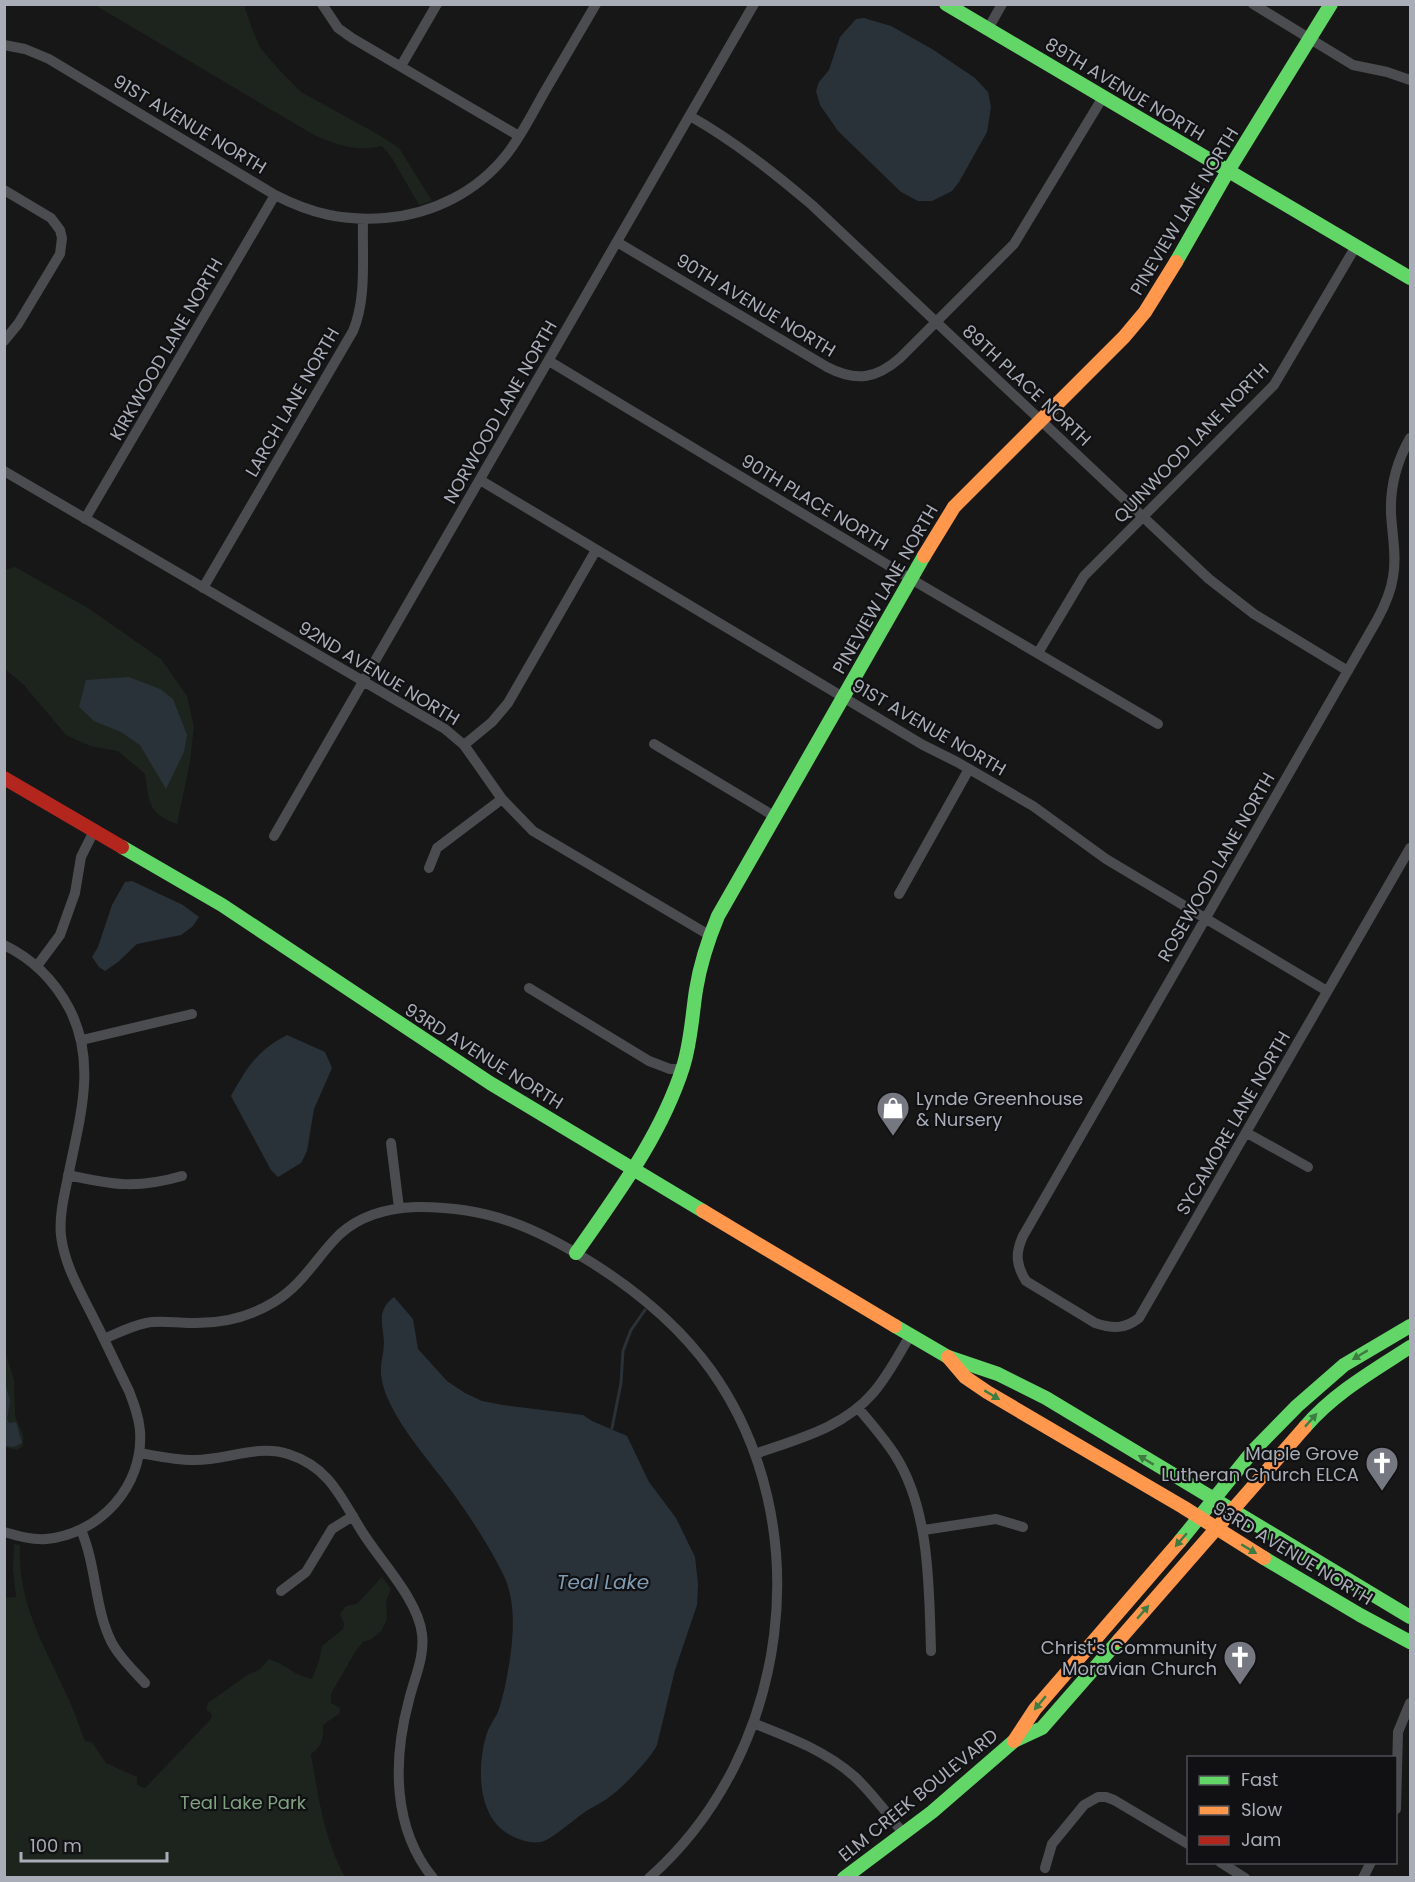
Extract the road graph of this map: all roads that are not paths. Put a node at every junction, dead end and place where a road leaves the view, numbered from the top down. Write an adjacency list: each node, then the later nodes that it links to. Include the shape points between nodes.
1 (322, 4): 12 (street, via 338,28)
2 (437, 4): 12 (street)
3 (596, 4): 16 (street, 91ST AVENUE NORTH)
4 (754, 4): 15 (street, NORWOOD LANE NORTH)
5 (946, 4): 9 (street, 89TH AVENUE NORTH)
6 (1002, 4): 9 (street)
7 (1253, 4): 10 (street)
8 (1331, 4): 10 (street, PINEVIEW LANE NORTH)
9 (988, 29): 14 (street, 89TH AVENUE NORTH)
10 (1310, 39): 13 (street, via 1353,65); 17 (street, PINEVIEW LANE NORTH)
11 (4, 45): 19 (street, 91ST AVENUE NORTH, via 49,59)
12 (401, 66): 16 (street)
13 (1410, 81)
14 (1103, 97): 17 (street, 89TH AVENUE NORTH); 24 (street, 90TH AVENUE NORTH, via 1014,244)
15 (690, 116): 21 (street, NORWOOD LANE NORTH); 24 (street, 89TH PLACE NORTH, via 772,171)
16 (519, 136): 20 (street, 91ST AVENUE NORTH, via 492,170 450,200 420,212)
17 (1228, 171): 22 (street, 89TH AVENUE NORTH); 27 (street, PINEVIEW LANE NORTH, via 1145,312)
18 (4, 190): 25 (street, via 51,218 62,238 60,254)
19 (275, 195): 20 (street, 91ST AVENUE NORTH, via 321,214); 32 (street, KIRKWOOD LANE NORTH)
20 (363, 220): 35 (street, LARCH LANE NORTH, via 361,304 352,332)
21 (617, 242): 24 (street, 90TH AVENUE NORTH, via 839,373 879,373); 26 (street, NORWOOD LANE NORTH)
22 (1356, 246): 23 (street, 89TH AVENUE NORTH); 31 (street, QUINWOOD LANE NORTH, via 1274,385)
23 (1410, 278)
24 (937, 322): 27 (street, 89TH PLACE NORTH)
25 (4, 341)
26 (549, 361): 30 (street, NORWOOD LANE NORTH); 34 (street, 90TH PLACE NORTH)
27 (1040, 420): 31 (street, 89TH PLACE NORTH); 34 (street, PINEVIEW LANE NORTH, via 954,507)
28 (1410, 438): 37 (street, ROSEWOOD LANE NORTH, via 1392,489 1395,555 1387,601)
29 (4, 471): 32 (street, 92ND AVENUE NORTH)
30 (480, 480): 33 (street, 91ST AVENUE NORTH); 38 (street, NORWOOD LANE NORTH)
31 (1143, 518): 36 (street, QUINWOOD LANE NORTH, via 1084,576); 37 (street, 89TH PLACE NORTH, via 1238,603)
32 (85, 519): 35 (street, 92ND AVENUE NORTH)
33 (596, 550): 39 (street, 91ST AVENUE NORTH); 42 (street, via 507,703 488,727)
34 (911, 579): 36 (street, 90TH PLACE NORTH); 39 (street, PINEVIEW LANE NORTH)
35 (203, 588): 38 (street, 92ND AVENUE NORTH)
36 (1038, 653): 40 (street, 90TH PLACE NORTH)
37 (1348, 670): 53 (street, ROSEWOOD LANE NORTH)
38 (362, 681): 42 (street, 92ND AVENUE NORTH, via 445,729); 48 (street, NORWOOD LANE NORTH)
39 (843, 698): 43 (street, 91ST AVENUE NORTH); 46 (street, PINEVIEW LANE NORTH)
40 (1158, 724)
41 (654, 744): 46 (street)
42 (464, 746): 45 (street, 92ND AVENUE NORTH)
43 (969, 769): 52 (street); 53 (street, 91ST AVENUE NORTH, via 1033,806 1088,848)
44 (4, 778): 47 (street, 93RD AVENUE NORTH)
45 (502, 799): 51 (street, via 437,848); 54 (street, 92ND AVENUE NORTH, via 533,831)
46 (774, 816): 54 (street, PINEVIEW LANE NORTH)
47 (95, 829): 56 (street, via 81,857 75,893 60,935); 65 (street, 93RD AVENUE NORTH, via 222,905 480,1077)
48 (274, 836)
49 (1410, 848): 50 (street, SYCAMORE LANE NORTH)
50 (1406, 866): 58 (street, SYCAMORE LANE NORTH)
51 (429, 868)
52 (899, 894)
53 (1206, 919): 58 (street, 91ST AVENUE NORTH); 70 (street, ROSEWOOD LANE NORTH, via 1019,1245 1019,1270 1026,1281)
54 (709, 935): 61 (street, PINEVIEW LANE NORTH)
55 (4, 945): 56 (street)
56 (37, 966): 60 (street, via 63,996)
57 (528, 988): 61 (street, via 649,1061)
58 (1327, 991): 62 (street, SYCAMORE LANE NORTH)
59 (192, 1014): 60 (street)
60 (82, 1040): 66 (street, via 84,1091)
61 (682, 1069): 65 (street, PINEVIEW LANE NORTH, via 658,1129)
62 (1247, 1133): 64 (street); 70 (street, SYCAMORE LANE NORTH, via 1145,1310 1131,1325 1119,1328 1095,1323)
63 (391, 1143): 68 (street)
64 (1308, 1167)
65 (634, 1170): 69 (street, PINEVIEW LANE NORTH); 72 (street, 93RD AVENUE NORTH)
66 (68, 1175): 67 (street, via 127,1186); 73 (street, via 61,1214 65,1257)
67 (182, 1176)
68 (399, 1208): 69 (street, via 452,1208 491,1215 522,1225); 73 (street, via 356,1222 340,1234 295,1286 257,1311 212,1323 143,1324)
69 (576, 1254): 78 (street, via 624,1284 691,1346 728,1397)
70 (1042, 1291)
71 (1410, 1326): 79 (street, ELM CREEK BOULEVARD, one-way to 79, via 1344,1365 1297,1406 1252,1452)
72 (911, 1334): 75 (street, 93RD AVENUE NORTH); 76 (street, via 873,1394)
73 (104, 1339): 77 (street, via 136,1410)
74 (1410, 1347): 80 (street, ELM CREEK BOULEVARD, one-way to 74, via 1317,1413 1354,1383)
75 (948, 1357): 79 (street, 93RD AVENUE NORTH, one-way to 75, via 1039,1396 972,1363); 82 (street, 93RD AVENUE NORTH, one-way to 82, via 965,1377 987,1392)
76 (858, 1408): 78 (street, via 821,1430); 86 (street, via 896,1456 910,1484)
77 (140, 1453): 81 (street, via 194,1460 267,1451 285,1453 302,1459 331,1481); 85 (street, via 122,1495 101,1518)
78 (755, 1454): 94 (street, via 773,1522 777,1603 773,1644)
79 (1214, 1501): 80 (street, 93RD AVENUE NORTH); 82 (street, ELM CREEK BOULEVARD)
80 (1231, 1512): 84 (street, ELM CREEK BOULEVARD); 89 (street, 93RD AVENUE NORTH)
81 (353, 1516): 88 (street, via 332,1528 306,1572); 102 (street, via 419,1620 422,1652 403,1721 398,1781 408,1835)
82 (1200, 1518): 84 (street, 93RD AVENUE NORTH); 95 (street, ELM CREEK BOULEVARD, one-way to 95, via 1035,1709)
83 (1023, 1527): 86 (street, via 996,1519)
84 (1215, 1529): 90 (street, 93RD AVENUE NORTH, one-way to 90); 95 (street, ELM CREEK BOULEVARD, one-way to 84, via 1042,1728)
85 (81, 1530): 87 (street, via 45,1539); 92 (street, via 104,1626 113,1645)
86 (924, 1530): 91 (street)
87 (4, 1532)
88 (280, 1591)
89 (1410, 1617)
90 (1410, 1642)
91 (931, 1651)
92 (145, 1683)
93 (1410, 1703): 96 (street, via 1398,1732)
94 (753, 1723): 97 (street, via 834,1761 862,1784); 103 (street, via 728,1778 699,1822)
95 (1014, 1741): 97 (street, ELM CREEK BOULEVARD)
96 (1397, 1758)
97 (904, 1834): 104 (street, ELM CREEK BOULEVARD)
98 (1187, 1843): 101 (street, via 1114,1800 1098,1797 1084,1805 1052,1844)
99 (1222, 1864): 105 (street)
100 (1370, 1864): 106 (street)
101 (1045, 1868)
102 (433, 1878)
103 (650, 1878)
104 (844, 1878)
105 (1245, 1878)
106 (1363, 1878)

